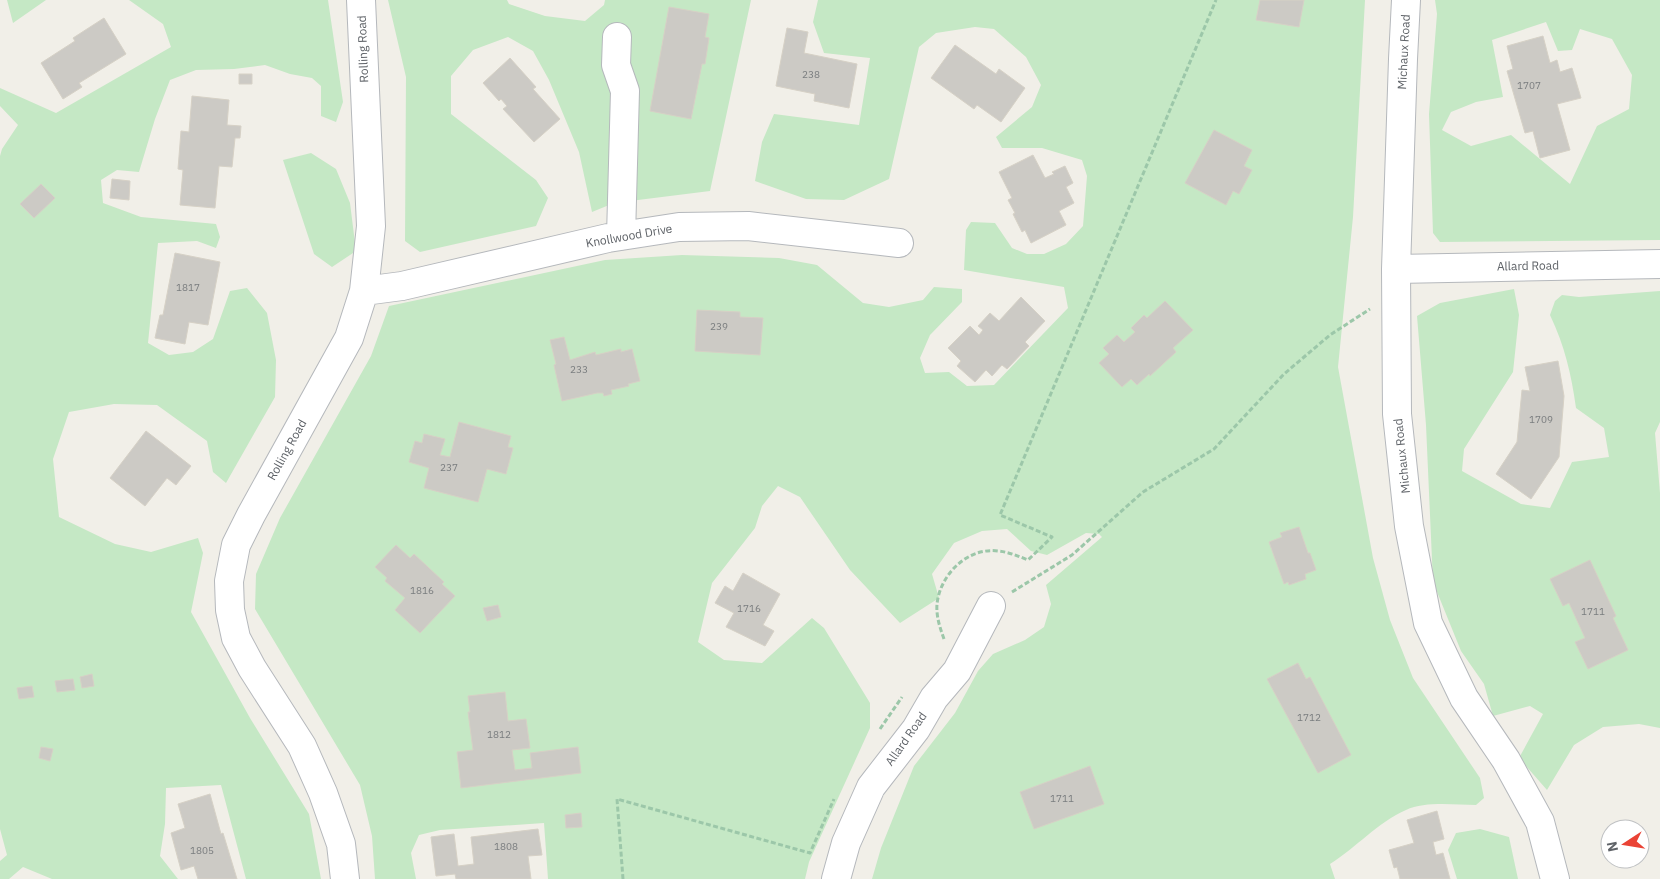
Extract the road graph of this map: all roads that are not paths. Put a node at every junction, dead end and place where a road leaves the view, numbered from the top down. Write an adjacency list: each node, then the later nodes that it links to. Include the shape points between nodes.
1 (361, 0): 8 (street, Rolling Road, via 371,226)
2 (1406, 0): 7 (street, Michaux Road)
3 (617, 37): 4 (street, via 616,65 625,92)
4 (622, 236): 5 (street, Knollwood Drive, via 680,227 748,226); 8 (street, Knollwood Drive, via 402,286)
5 (899, 243)
6 (1660, 264): 7 (street, Allard Road)
7 (1396, 281): 12 (street, Michaux Road, via 1397,414 1409,526 1428,623 1464,698 1506,760 1540,822)
8 (364, 291): 10 (street, Rolling Road, via 349,338 236,545 229,581 230,610 236,638 302,746 341,844)
9 (990, 606): 11 (street, Allard Road, via 957,672 934,698 916,729 871,787 846,842)
10 (345, 879)
11 (836, 879)
12 (1555, 879)

